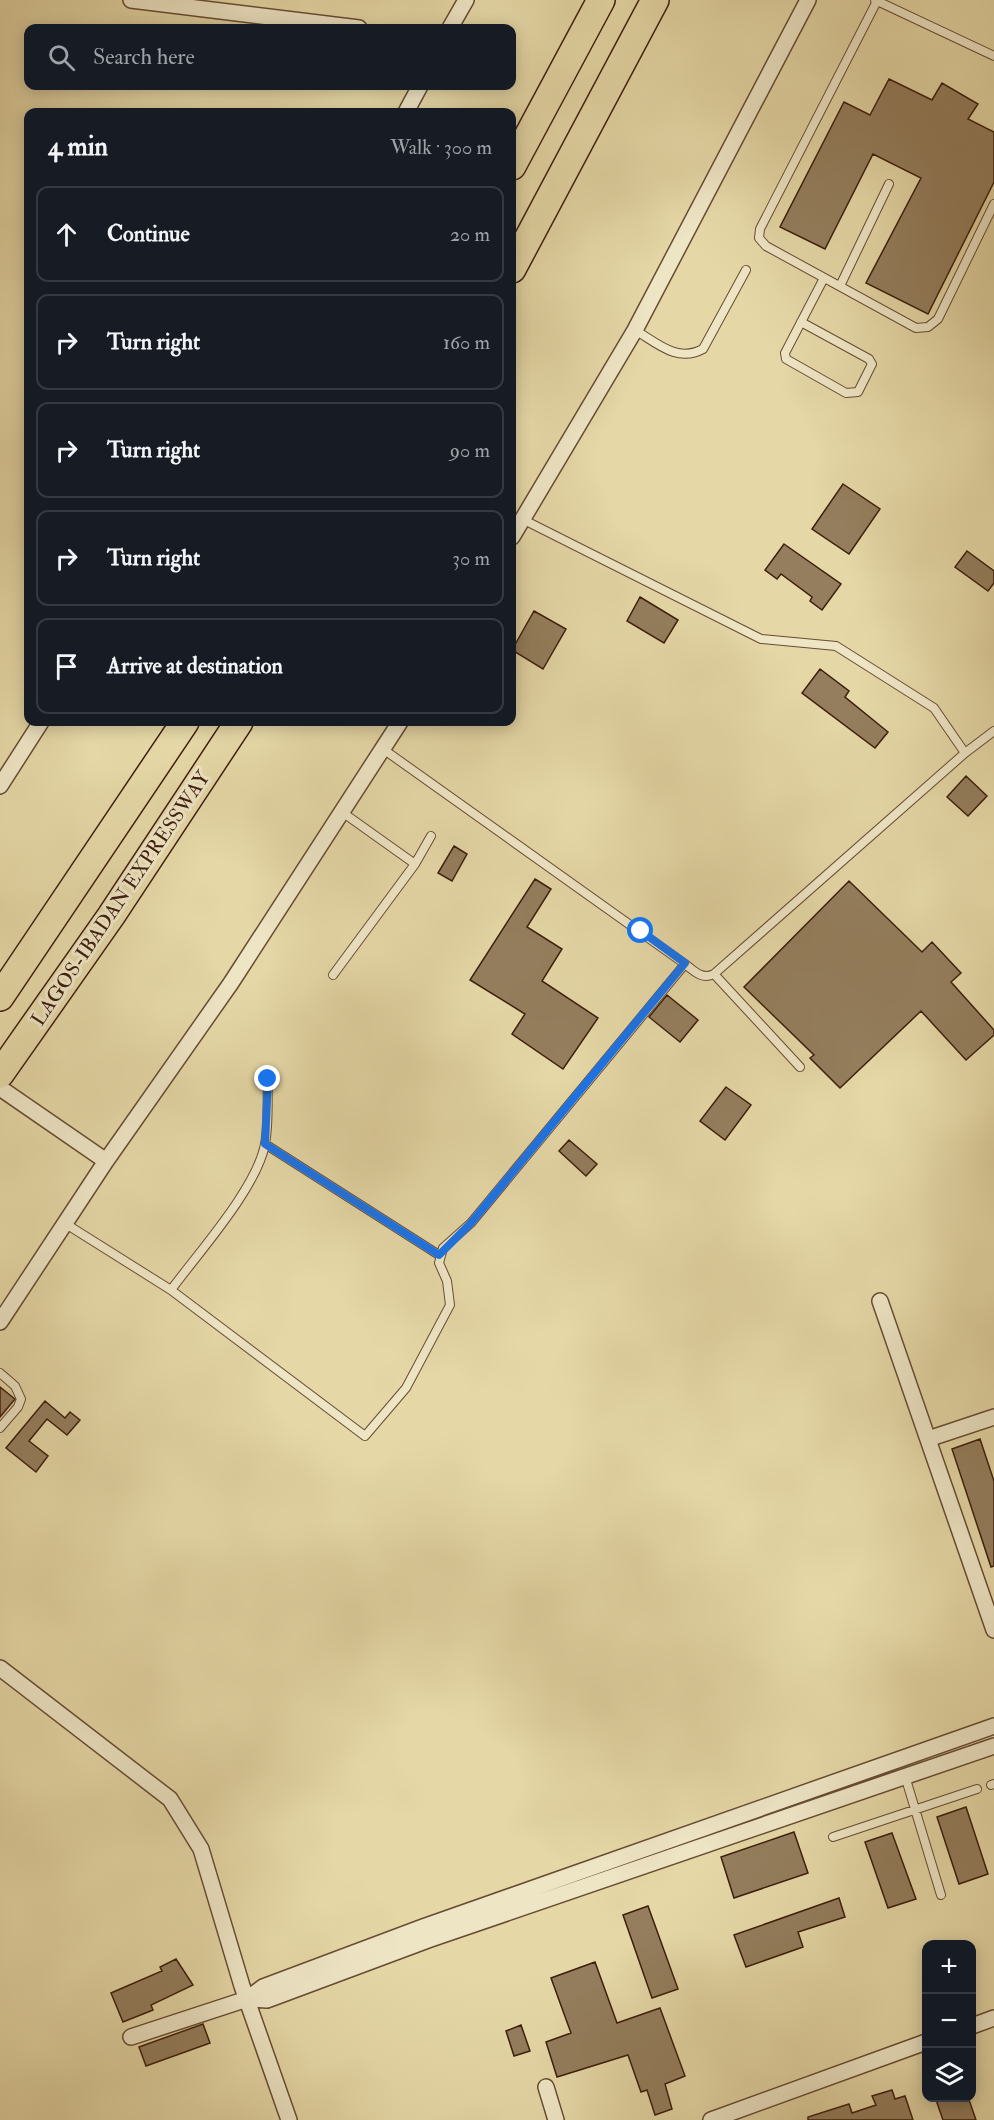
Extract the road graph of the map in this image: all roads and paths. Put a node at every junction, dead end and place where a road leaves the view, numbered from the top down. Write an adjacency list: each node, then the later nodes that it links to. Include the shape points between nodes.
1 (130, 0): 7 (street)
2 (466, 0): 8 (street)
3 (601, 0): 12 (highway)
4 (655, 0): 15 (highway)
5 (808, 0): 20 (street)
6 (876, 0): 9 (lane); 17 (lane, via 760,229 759,238 766,246)
7 (326, 24)
8 (452, 24)
9 (994, 56)
10 (418, 90): 11 (street)
11 (408, 108)
12 (516, 159)
13 (889, 184): 18 (lane)
14 (994, 204): 18 (lane, via 938,319 928,327 916,328)
15 (516, 261)
16 (746, 270): 20 (lane, via 703,349 692,355 674,354)
17 (824, 278): 18 (lane); 19 (lane)
18 (840, 286)
19 (801, 322): 19 (lane, via 785,353 786,359 846,393 858,392 871,370 869,359)
20 (635, 330): 21 (street)
21 (522, 519): 22 (street); 29 (lane, via 761,639 836,646 934,708)
22 (516, 530)
23 (38, 726): 30 (street)
24 (182, 726): 37 (highway)
25 (236, 726): 39 (highway, LAGOS-IBADAN EXPRESSWAY)
26 (397, 726): 28 (street)
27 (994, 731): 29 (lane)
28 (383, 749): 31 (street); 34 (lane)
29 (965, 753): 35 (lane)
30 (0, 786)
31 (342, 812): 33 (lane); 43 (street, via 231,983)
32 (431, 836): 33 (lane)
33 (415, 864): 36 (lane)
34 (685, 963): 35 (lane, via 698,975); 45 (lane, via 471,1223)
35 (714, 974): 38 (lane)
36 (333, 975)
37 (0, 997)
38 (800, 1068)
39 (0, 1074)
40 (268, 1079): 42 (lane)
41 (0, 1088): 43 (street)
42 (265, 1144): 45 (lane); 46 (lane, via 255,1170 232,1207)
43 (106, 1161): 44 (street)
44 (66, 1224): 46 (lane); 48 (street)
45 (439, 1255): 46 (lane, via 450,1305 406,1388 365,1436)
46 (171, 1290)
47 (880, 1301): 52 (street)
48 (0, 1322)
49 (0, 1373): 51 (lane, via 15,1386 21,1399)
50 (994, 1417): 52 (street)
51 (0, 1428)
52 (928, 1439): 53 (street)
53 (994, 1630)
54 (0, 1668): 64 (street, via 170,1799 201,1848)
55 (987, 1728): 56 (street); 60 (street)
56 (990, 1747): 57 (street)
57 (905, 1776): 59 (lane); 61 (street)
58 (977, 1789): 59 (lane)
59 (915, 1809): 62 (lane); 63 (lane)
60 (730, 1818): 61 (street); 64 (street, via 263,1987)
61 (737, 1833): 64 (street, via 267,2000)
62 (833, 1837)
63 (941, 1895)
64 (247, 1999): 67 (street); 70 (street)
65 (994, 2018): 66 (street)
66 (976, 2025)
67 (131, 2037)
68 (922, 2044): 72 (street)
69 (546, 2087): 71 (street)
70 (289, 2120)
71 (556, 2120)
72 (711, 2120)

